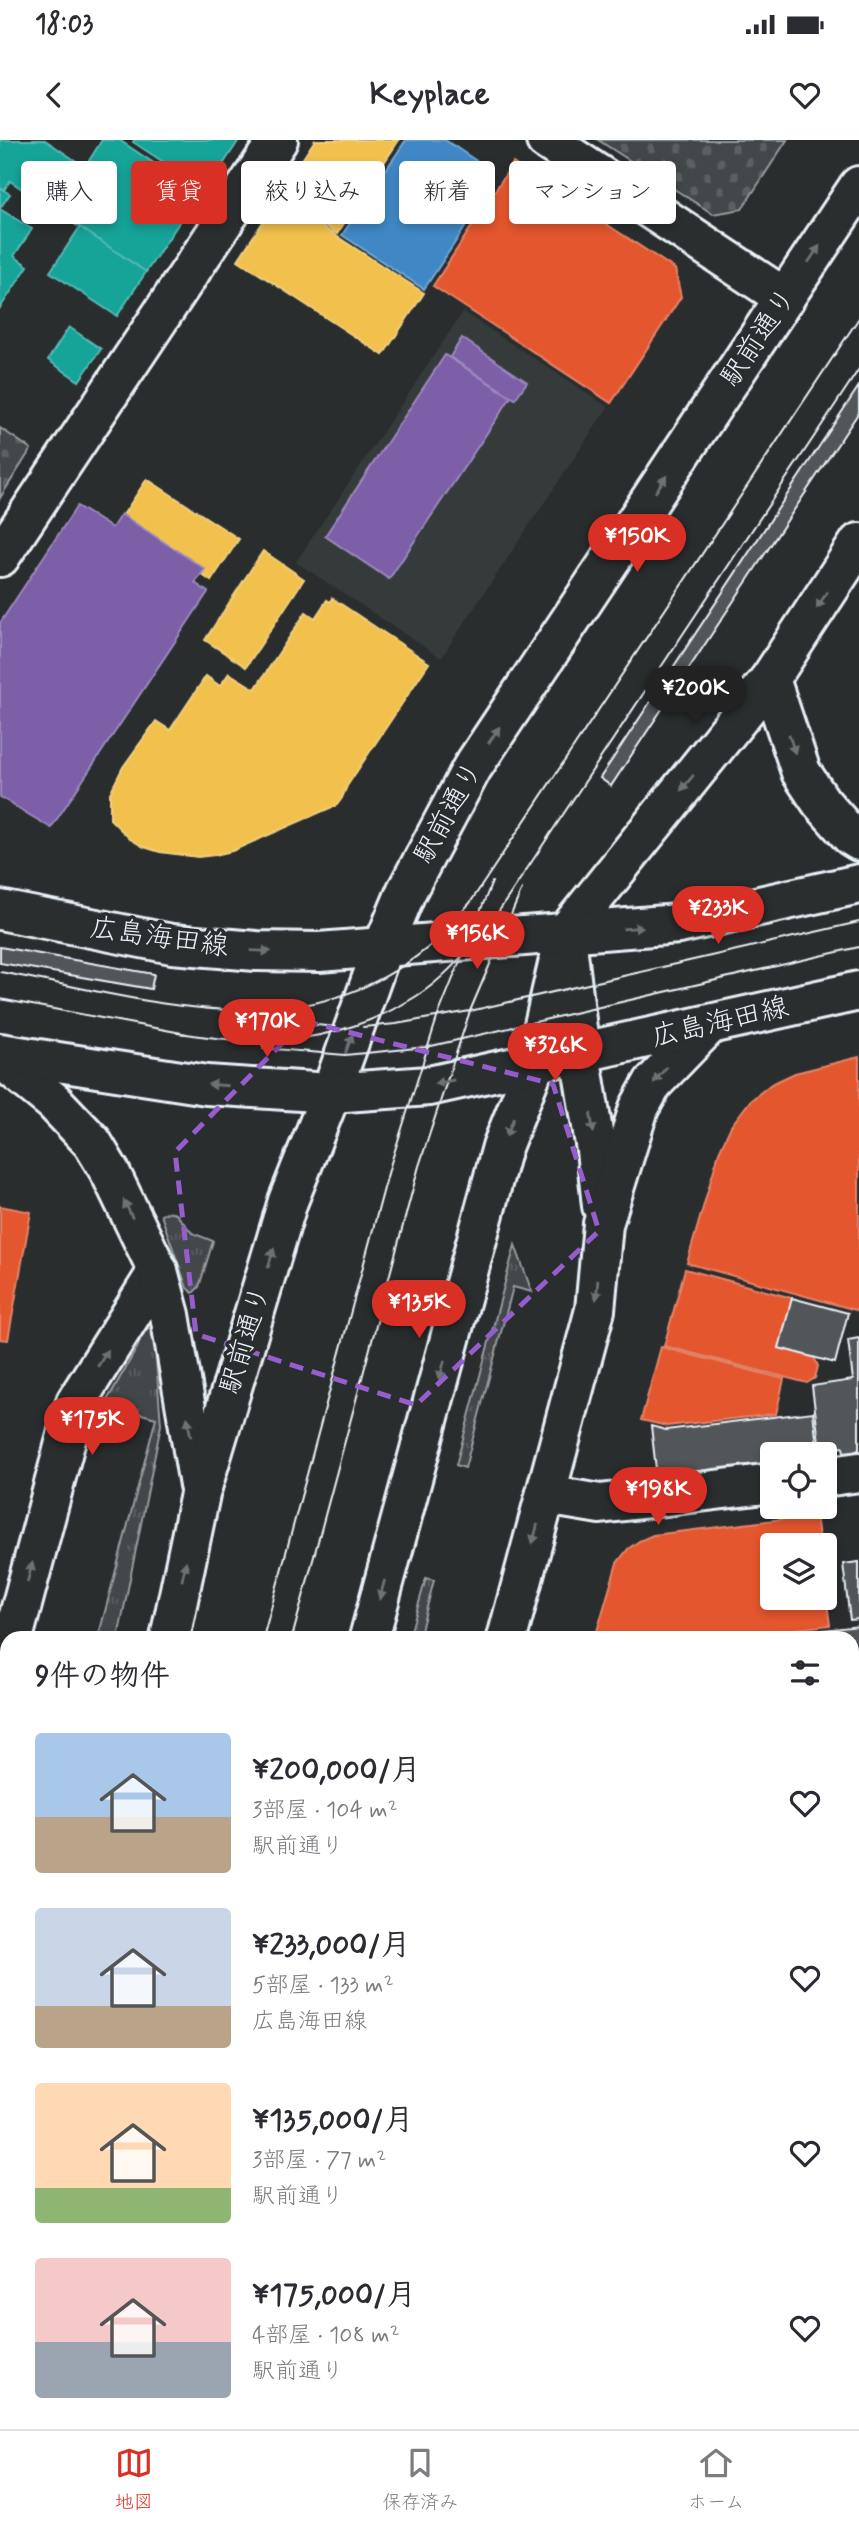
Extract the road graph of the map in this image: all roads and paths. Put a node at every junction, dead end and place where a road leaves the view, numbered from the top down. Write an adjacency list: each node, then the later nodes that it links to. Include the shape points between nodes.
1 (278, 140): 6 (street)
2 (546, 140): 4 (street)
3 (859, 186): 4 (street, 駅前通り, one-way to 3)
4 (785, 298): 12 (street, 駅前通り, one-way to 4, via 406,892 472,768)
5 (859, 543): 7 (street, one-way to 7)
6 (0, 557)
7 (770, 679): 8 (street, one-way to 8, via 801,772 821,802); 11 (street, one-way to 11)
8 (859, 841)
9 (859, 884): 11 (street, 広島海田線, one-way to 9, via 680,923)
10 (0, 910): 12 (street, 広島海田線, one-way to 12, via 172,944 320,952)
11 (565, 934): 12 (street, 広島海田線); 15 (street); 17 (street)
12 (383, 947): 18 (street, 駅前通り, one-way to 12)
13 (859, 991): 14 (street, 広島海田線)
14 (708, 1026): 15 (street, 広島海田線); 19 (street, one-way to 19, via 653,1083 639,1108)
15 (580, 1054): 17 (street, 広島海田線); 19 (street, one-way to 19)
16 (0, 1056): 18 (street, 広島海田線, one-way to 16, via 207,1085); 20 (street, one-way to 16, via 92,1142)
17 (535, 1064): 18 (street, 広島海田線, one-way to 18, via 429,1086); 28 (street, one-way to 28, via 502,1147)
18 (331, 1093): 24 (street, 駅前通り, one-way to 18, via 288,1201)
19 (603, 1224): 25 (street, one-way to 25, via 595,1310)
20 (158, 1271): 24 (street, one-way to 20, via 170,1315); 26 (street, one-way to 20, via 76,1402)
21 (859, 1472): 22 (street)
22 (837, 1475)
23 (760, 1484): 25 (street, via 600,1504)
24 (200, 1494): 27 (street, 駅前通り, one-way to 24)
25 (546, 1495): 29 (street, one-way to 29)
26 (15, 1631)
27 (171, 1631)
28 (371, 1631)
29 (509, 1631)

